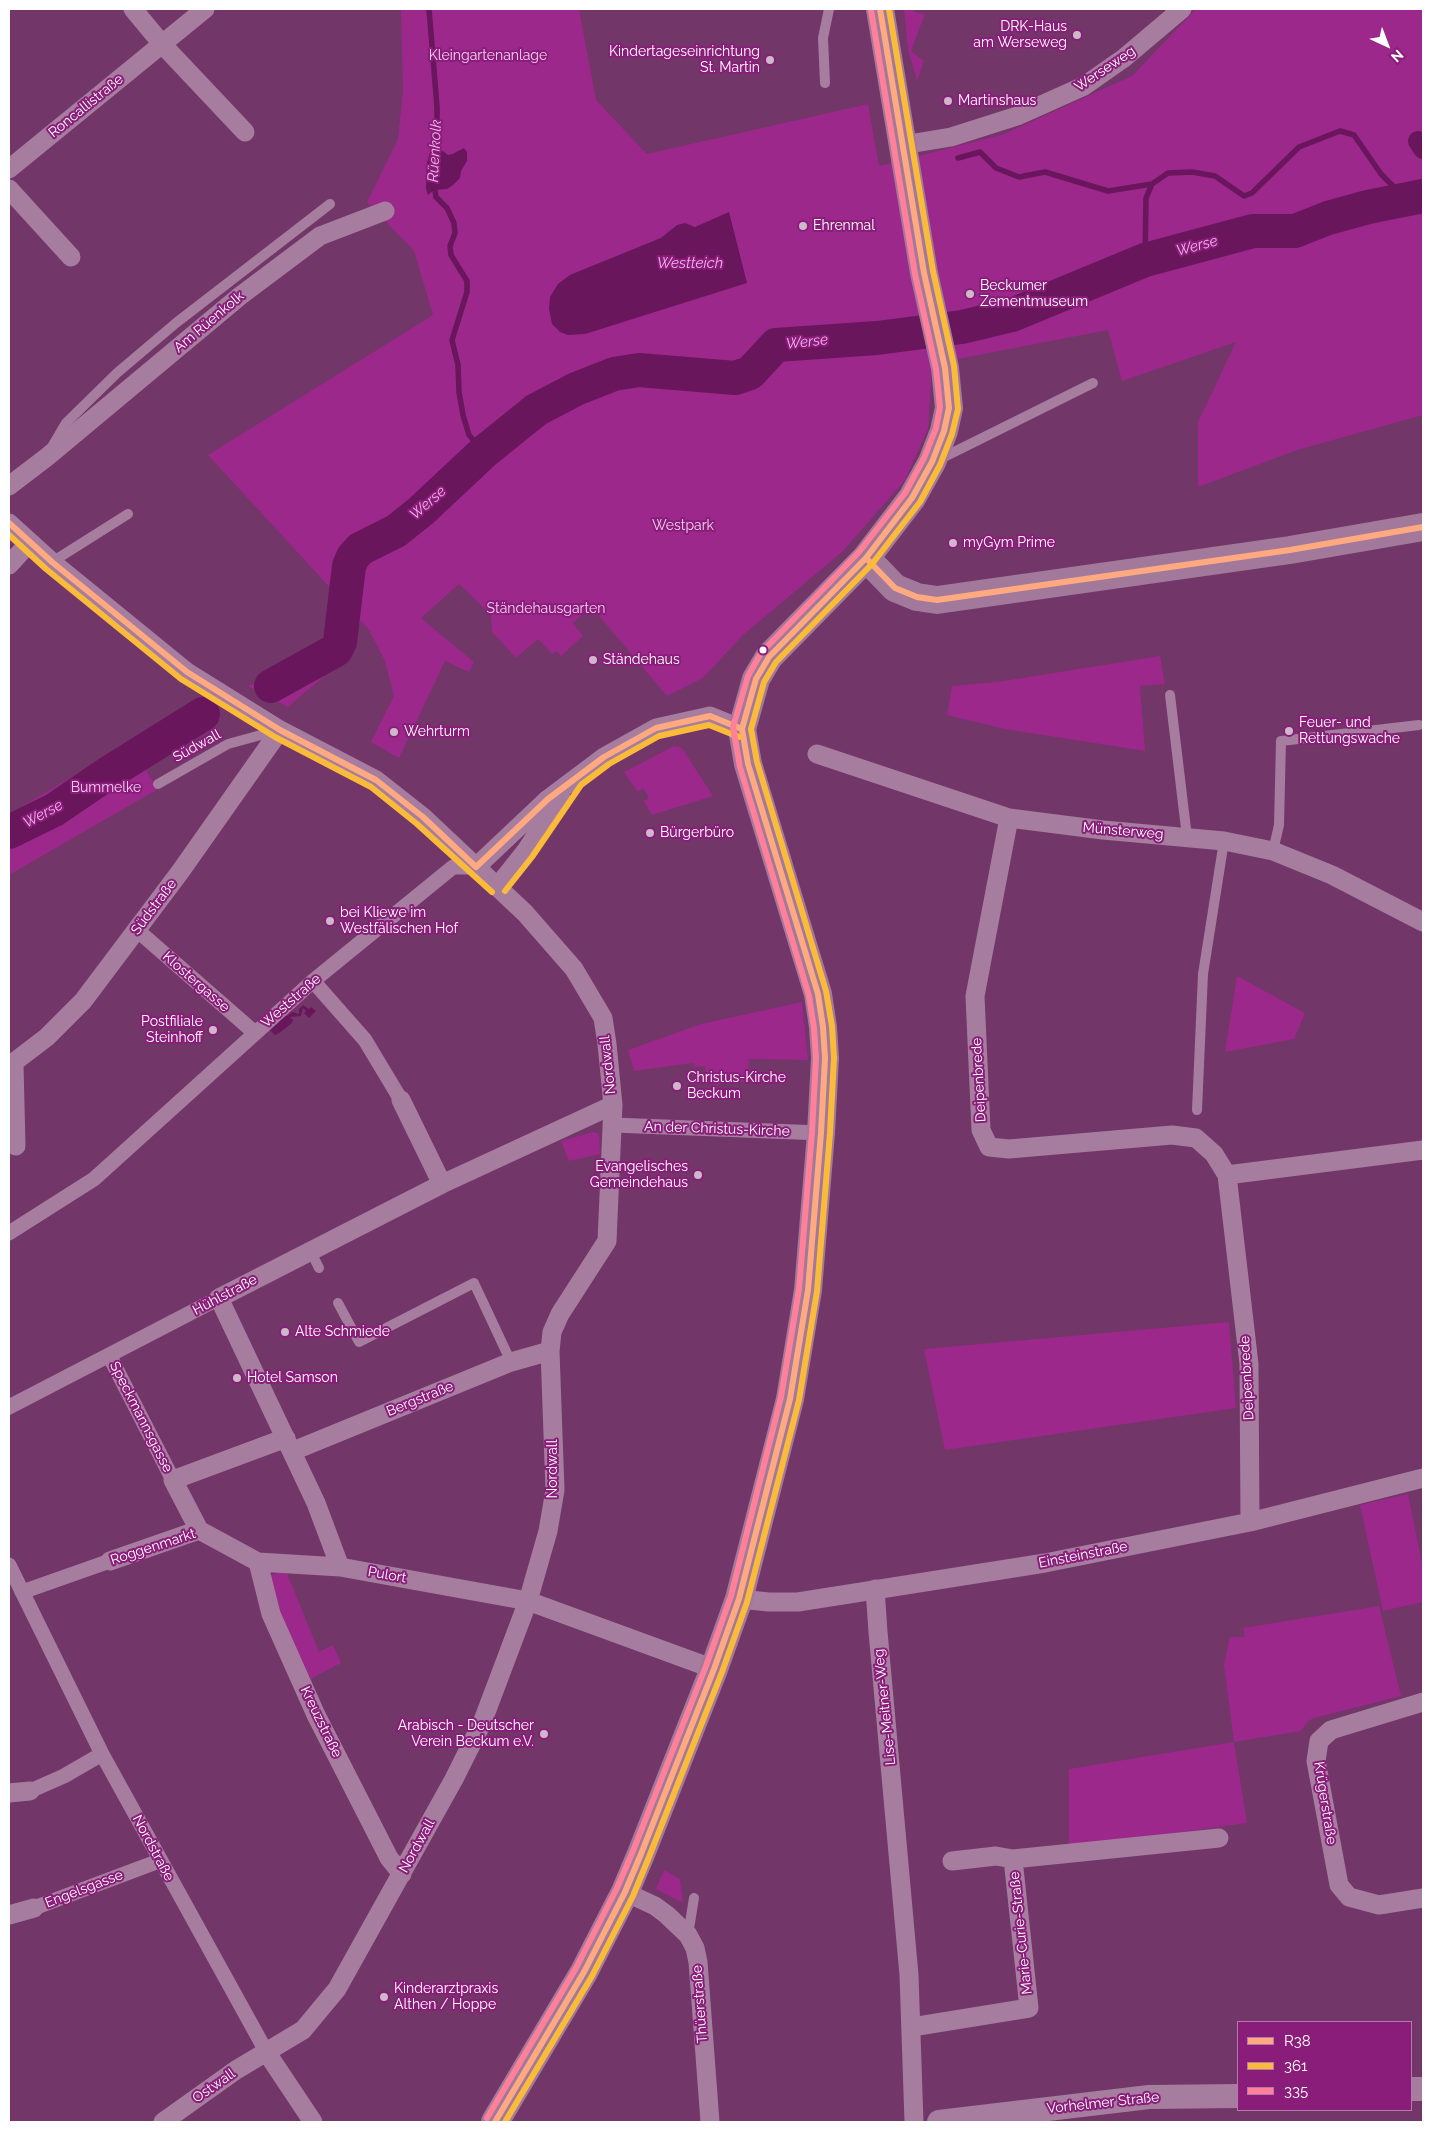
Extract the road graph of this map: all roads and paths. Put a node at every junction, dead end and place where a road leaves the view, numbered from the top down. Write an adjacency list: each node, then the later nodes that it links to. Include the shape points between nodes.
1 (133, 9): 6 (street)
2 (205, 9): 6 (street, Roncallistraße)
3 (829, 9): 7 (lane, via 824,38)
4 (880, 9): 9 (main road)
5 (1182, 9): 9 (street, Werseweg, via 1124,58 1084,86 1017,116 951,137)
6 (162, 44): 8 (street); 10 (street, Roncallistraße)
7 (825, 83)
8 (245, 132)
9 (903, 145): 17 (main road, via 948,387 949,408)
10 (9, 169)
11 (9, 189): 14 (street)
12 (330, 204): 16 (lane, Am Rüenkolk, via 116,373 66,423)
13 (385, 210): 16 (street, Am Rüenkolk, via 320,236 240,296)
14 (71, 257)
15 (1093, 383): 17 (lane)
16 (47, 457): 18 (street, Am Rüenkolk)
17 (932, 462): 23 (main road, via 912,498)
18 (9, 486)
19 (128, 514): 24 (lane)
20 (9, 523): 22 (street, Nordwall)
21 (1423, 527): 23 (main road, via 1290,550 937,600 917,597 896,588)
22 (30, 542): 24 (street, Nordwall); 25 (street)
23 (866, 558): 28 (main road, via 769,657 756,679)
24 (52, 562): 29 (street, Nordwall, via 187,672)
25 (9, 565)
26 (1170, 696): 34 (lane)
27 (1419, 725): 36 (lane, via 1281,741 1279,825)
28 (742, 729): 31 (street, via 710,716 656,728 604,757); 48 (main road, via 757,798 818,994 825,1058)
29 (280, 730): 32 (lane, Südwall, via 228,744); 37 (street, Nordwall, via 376,780 423,817); 40 (street, Südstraße)
30 (817, 754): 33 (street, Münsterweg)
31 (575, 779): 37 (street, via 548,799); 38 (street)
32 (158, 784)
33 (1009, 818): 34 (street, Münsterweg); 51 (street, Deipenbrede, via 975,996 981,1130 989,1147 1009,1149 1172,1135 1196,1138 1214,1154)
34 (1186, 837): 35 (street, Münsterweg)
35 (1224, 841): 36 (street, Münsterweg); 46 (lane, via 1203,974)
36 (1272, 851): 39 (street, Münsterweg, via 1332,875)
37 (476, 867): 38 (street, Nordwall); 41 (street, Weststraße, via 453,867)
38 (498, 886): 45 (street, Nordwall, via 574,969 603,1018)
39 (1423, 922)
40 (137, 930): 42 (street, Klostergasse); 43 (street, Südstraße, via 83,1001 47,1037)
41 (313, 981): 42 (street, Weststraße); 44 (street, via 365,1040)
42 (254, 1033): 53 (street, Weststraße, via 94,1179)
43 (11, 1065): 49 (street)
44 (402, 1100): 52 (street)
45 (613, 1105): 47 (street, Nordwall); 52 (street, Hühlstraße)
46 (1197, 1110)
47 (612, 1125): 48 (street, An der Christus-Kirche); 58 (street, Nordwall, via 607,1241 560,1314 552,1332)
48 (821, 1134): 73 (main road, via 808,1290 790,1399)
49 (16, 1146)
50 (1423, 1150): 51 (street)
51 (1227, 1175): 65 (street, Deipenbrede, via 1249,1364)
52 (442, 1184): 54 (street, Hühlstraße)
53 (9, 1233)
54 (310, 1250): 55 (lane); 56 (street, Hühlstraße)
55 (319, 1268)
56 (220, 1298): 59 (street, Hühlstraße); 62 (street)
57 (338, 1303): 60 (lane, via 359,1342 474,1283)
58 (550, 1351): 60 (street, Bergstraße); 74 (street, Nordwall, via 555,1490 548,1532)
59 (109, 1355): 61 (street, Hühlstraße); 64 (street, Speckmannsgasse)
60 (511, 1362): 62 (street, Bergstraße)
61 (9, 1407)
62 (289, 1445): 64 (street, Speckmannsgasse); 70 (street, via 316,1503)
63 (1423, 1478): 65 (street, Einsteinstraße)
64 (173, 1480): 66 (street, Speckmannsgasse)
65 (1250, 1522): 71 (street, Einsteinstraße, via 1046,1563)
66 (199, 1530): 67 (street, Roggenmarkt); 68 (street, Roggenmarkt)
67 (110, 1561): 72 (street, Roggenmarkt)
68 (258, 1562): 70 (street, Roggenmarkt); 84 (street, Kreuzstraße, via 271,1614 316,1715 389,1858)
69 (9, 1565): 72 (street, Nordstraße)
70 (340, 1567): 74 (street, Pulort)
71 (876, 1590): 73 (street, Einsteinstraße, via 798,1602); 91 (street, Lise-Meitner-Weg)
72 (22, 1592): 77 (street, Nordstraße)
73 (739, 1599): 75 (main road)
74 (528, 1601): 75 (street, Pulort); 84 (street, Nordwall, via 482,1723)
75 (714, 1670): 85 (main road)
76 (1423, 1702): 87 (street, Krügerstraße, via 1331,1730 1319,1741 1316,1761 1339,1884 1349,1897 1379,1905)
77 (102, 1754): 78 (street); 82 (street, Nordstraße)
78 (30, 1791): 79 (street)
79 (9, 1793)
80 (1219, 1838): 81 (street, Marie-Curie-Straße)
81 (1013, 1859): 83 (street, Marie-Curie-Straße, via 996,1856); 91 (street, Marie-Curie-Straße, via 1029,2008)
82 (159, 1861): 88 (street, Engelsgasse); 92 (street, Nordstraße)
83 (952, 1861)
84 (402, 1874): 92 (street, Nordwall, via 337,1989 303,2030)
85 (625, 1892): 90 (street, Thüerstraße, via 655,1906); 96 (main road, via 584,1972)
86 (694, 1898): 90 (lane)
87 (1423, 1898)
88 (34, 1908): 89 (street, Engelsgasse)
89 (9, 1915)
90 (688, 1935): 97 (street, Thüerstraße, via 698,1962)
91 (912, 2026): 98 (street)
92 (266, 2053): 94 (street, Ostwall, via 236,2070); 95 (street, Nordstraße)
93 (1237, 2096): 99 (street, Vorhelmer Straße, via 1149,2097)
94 (163, 2122)
95 (313, 2122)
96 (495, 2122)
97 (710, 2122)
98 (914, 2122)
99 (939, 2122)

